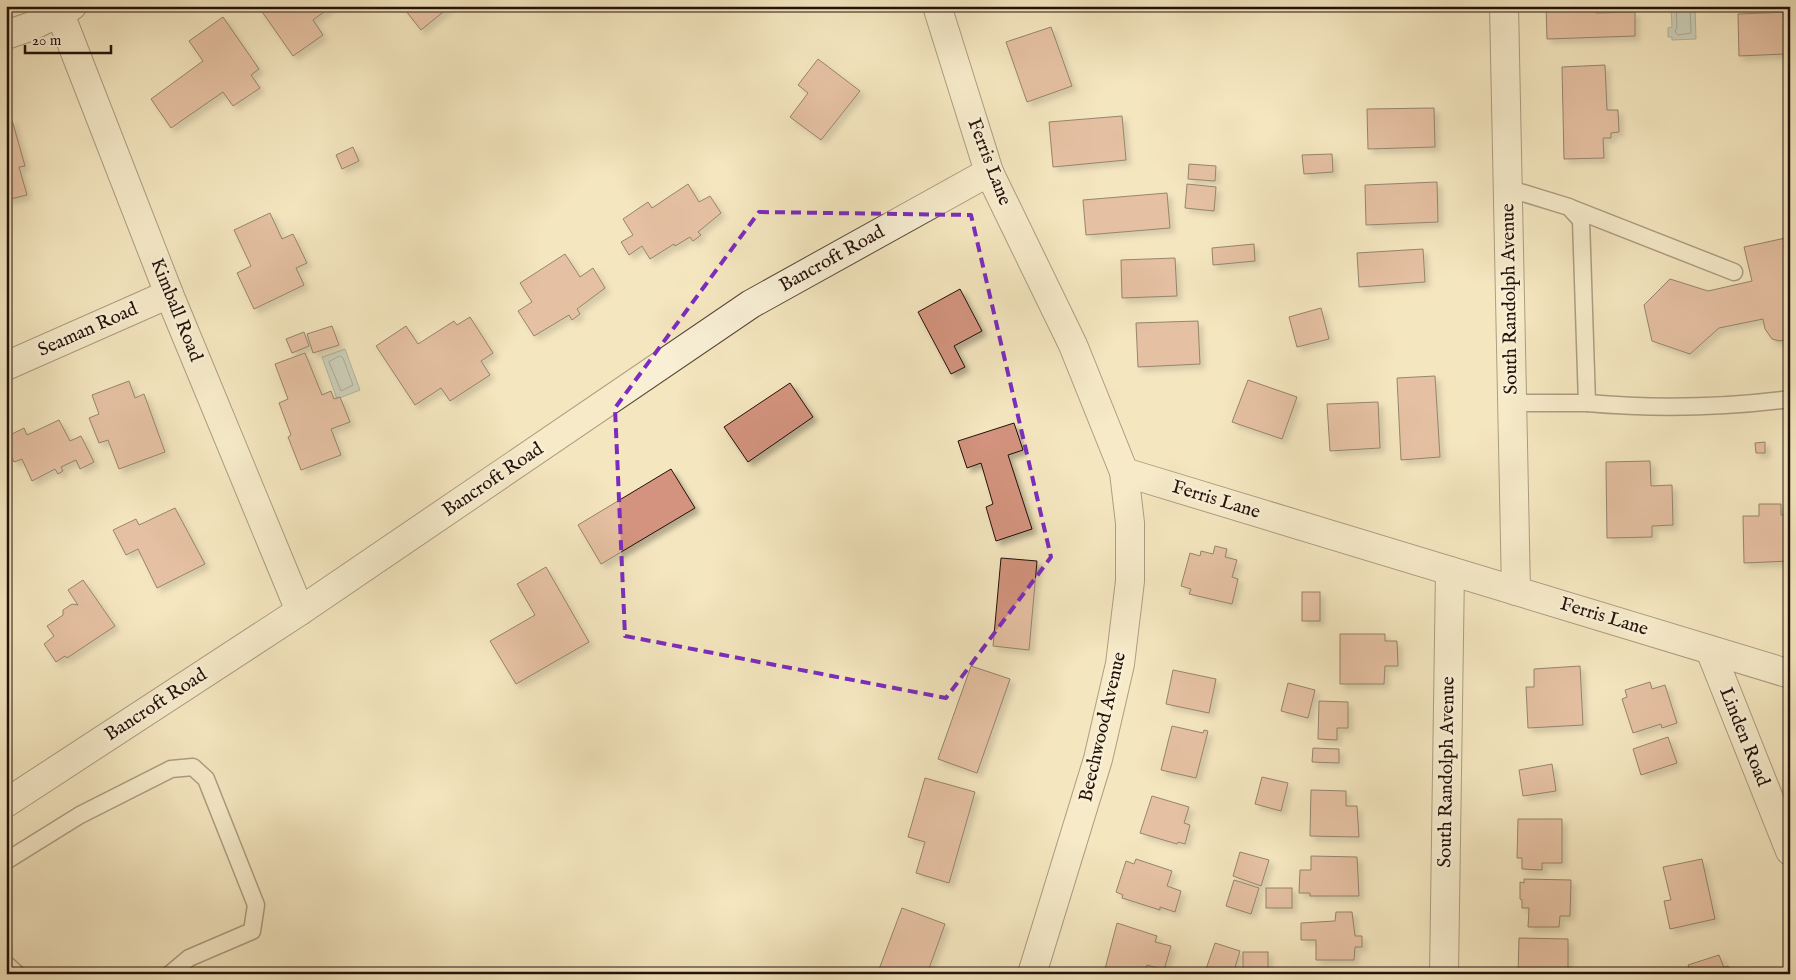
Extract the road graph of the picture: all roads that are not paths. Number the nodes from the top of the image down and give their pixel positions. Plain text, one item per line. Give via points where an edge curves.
1 (937, 6) edge
2 (1504, 6) edge
3 (63, 9) edge
4 (6, 35) edge
5 (988, 172) junction
6 (1507, 188) junction
7 (1569, 207) junction
8 (1734, 272) dead end
9 (169, 294) junction
10 (6, 366) edge
11 (1790, 399) edge
12 (1512, 403) junction
13 (1587, 403) junction
14 (1124, 472) junction
15 (1450, 571) junction
16 (1516, 591) junction
17 (300, 611) junction
18 (1710, 650) junction
19 (1790, 674) edge
20 (6, 803) edge
21 (1790, 852) edge
22 (6, 861) edge
23 (6, 964) edge
24 (17, 974) edge
25 (170, 974) edge
26 (1032, 974) edge
27 (1444, 974) edge

1 - 5 street, Ferris Lane
2 - 6 street, South Randolph Avenue
3 - 4 street
3 - 9 street, Kimball Road
5 - 14 street, Ferris Lane via 1073,345
5 - 17 street, Bancroft Road via 751,304
6 - 7 lane
6 - 12 street, South Randolph Avenue
7 - 8 lane
7 - 13 lane via 1581,220
9 - 10 street, Seaman Road
9 - 17 street, Kimball Road
11 - 13 lane via 1743,405 1646,408
12 - 13 lane
12 - 16 street, South Randolph Avenue
14 - 15 street, Ferris Lane
14 - 26 street, Beechwood Avenue via 1130,523 1130,581 1120,664 1087,796
15 - 16 street, Ferris Lane
15 - 27 street, South Randolph Avenue
16 - 18 street, Ferris Lane
17 - 20 street, Bancroft Road
18 - 19 street, Ferris Lane
18 - 21 street, Linden Road
22 - 25 lane via 80,815 163,773 193,767 206,779 256,905 252,931 189,958
23 - 24 lane

